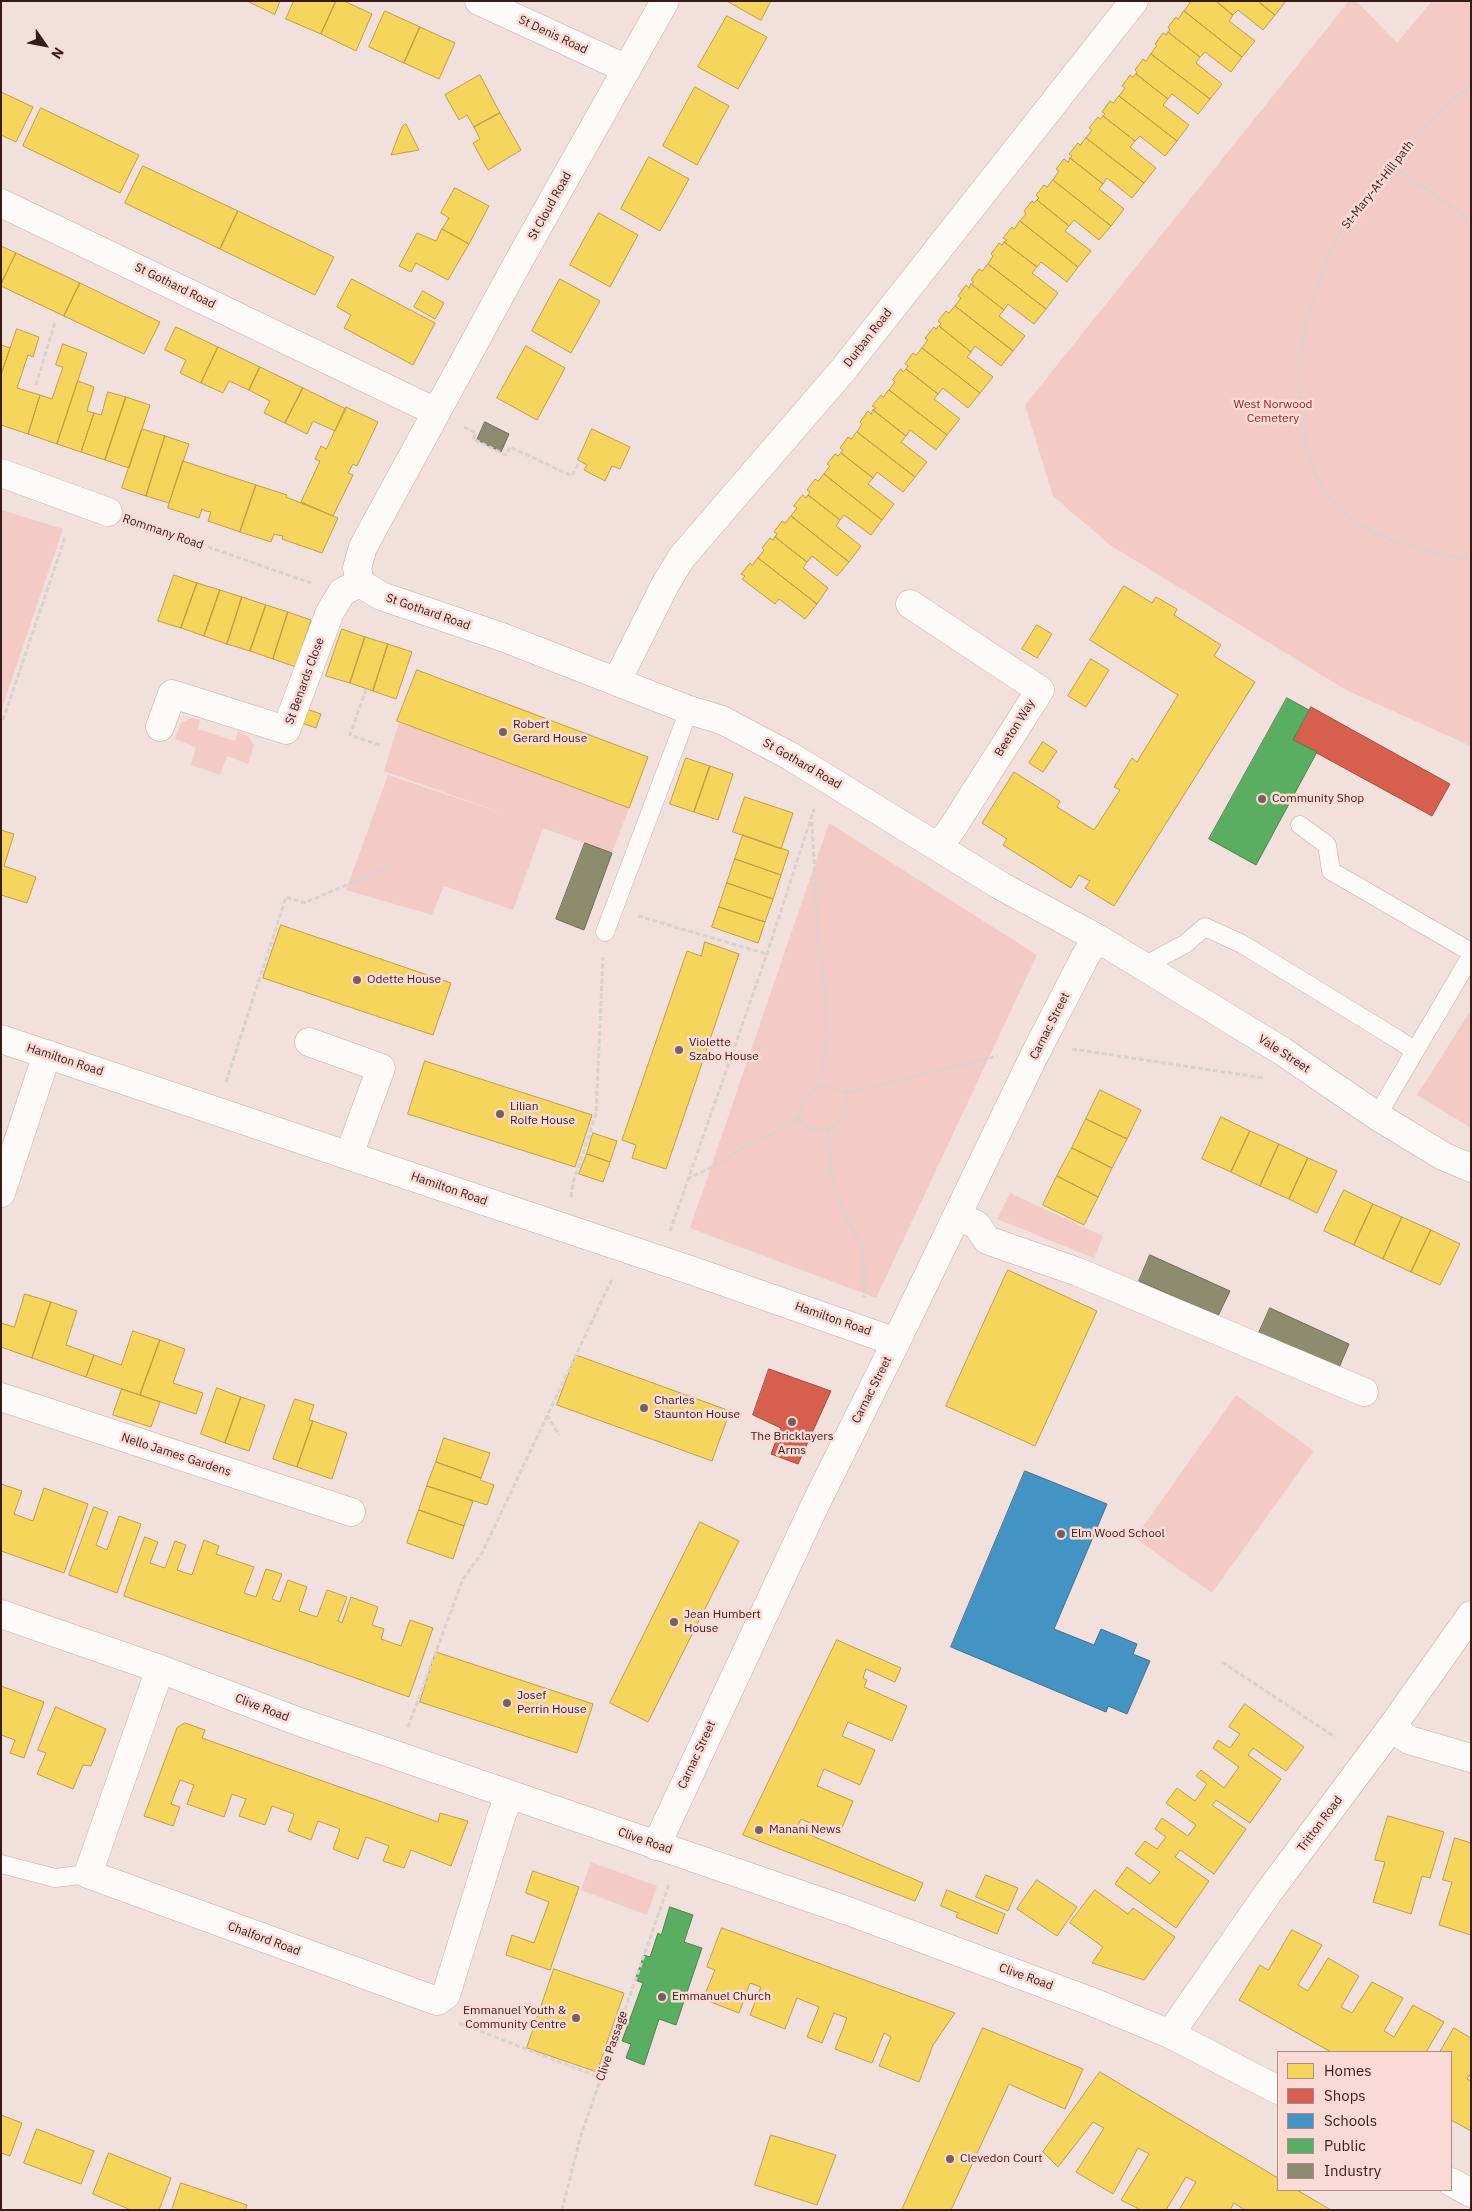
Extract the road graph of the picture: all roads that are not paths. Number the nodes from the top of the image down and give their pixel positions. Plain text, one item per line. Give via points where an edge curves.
1 (479, 1) edge
2 (665, 1) edge
3 (1134, 1) edge
4 (627, 69) junction
5 (1, 203) edge
6 (436, 412) junction
7 (1, 473) edge
8 (108, 512) road end
9 (360, 583) junction
10 (910, 604) dead end
11 (617, 682) junction
12 (689, 710) junction
13 (160, 727) dead end
14 (1300, 825) dead end
15 (938, 847) junction
16 (605, 932) road end
17 (1097, 938) junction
18 (1471, 952) edge
19 (1471, 956) edge
20 (1142, 967) junction
21 (1, 1039) edge
22 (309, 1042) dead end
23 (1415, 1050) junction
24 (47, 1054) junction
25 (1377, 1116) junction
26 (349, 1155) junction
27 (1471, 1168) edge
28 (1, 1193) edge
29 (957, 1216) junction
30 (896, 1342) junction
31 (1364, 1392) dead end
32 (1, 1397) edge
33 (351, 1512) dead end
34 (1, 1614) edge
35 (1471, 1615) edge
36 (160, 1669) junction
37 (1391, 1728) junction
38 (1471, 1758) edge
39 (510, 1795) junction
40 (656, 1846) junction
41 (1, 1864) edge
42 (88, 1874) junction
43 (1170, 2034) junction
44 (1277, 2089) edge
45 (1452, 2183) edge
46 (1471, 2193) edge

1 - 4 street, St Denis Road
2 - 4 street, St Cloud Road
3 - 11 street, Durban Road via 843,370 682,557 662,589
4 - 6 street, St Cloud Road
5 - 6 street, St Gothard Road
6 - 9 street via 363,548 356,568
7 - 8 street, Rommany Road
9 - 11 street, St Gothard Road via 381,596 502,637
9 - 13 street, St Benards Close via 342,592 330,612 286,730 172,694
10 - 15 street, Beeton Way via 1040,690
11 - 12 street, St Gothard Road
12 - 15 street, St Gothard Road via 722,720 790,756
12 - 16 lane
14 - 18 lane via 1327,845 1331,871
15 - 17 street, St Gothard Road
17 - 20 street, Vale Street
17 - 29 street, Carnac Street via 1039,1047
19 - 23 lane
20 - 23 lane via 1185,944 1205,927 1242,944
20 - 25 street, Vale Street via 1282,1051
21 - 24 street, Hamilton Road
22 - 26 street via 381,1068
23 - 25 lane
24 - 26 street, Hamilton Road
24 - 28 street
25 - 27 street, Vale Street via 1443,1156
26 - 30 street, Hamilton Road
29 - 30 street, Carnac Street
29 - 31 street via 977,1225 986,1240 1078,1272
30 - 40 street, Carnac Street via 815,1504
32 - 33 street, Nello James Gardens
34 - 36 street, Clive Road
35 - 37 street, Tritton Road
36 - 39 street, Clive Road via 297,1721
36 - 42 street
37 - 38 street via 1409,1740
37 - 43 street, Tritton Road via 1268,1893
39 - 40 street, Clive Road
39 - 42 street, Chalford Road via 446,1995 437,2001
40 - 43 street, Clive Road via 848,1911
41 - 42 lane via 55,1878
43 - 44 street, Clive Road
45 - 46 street

